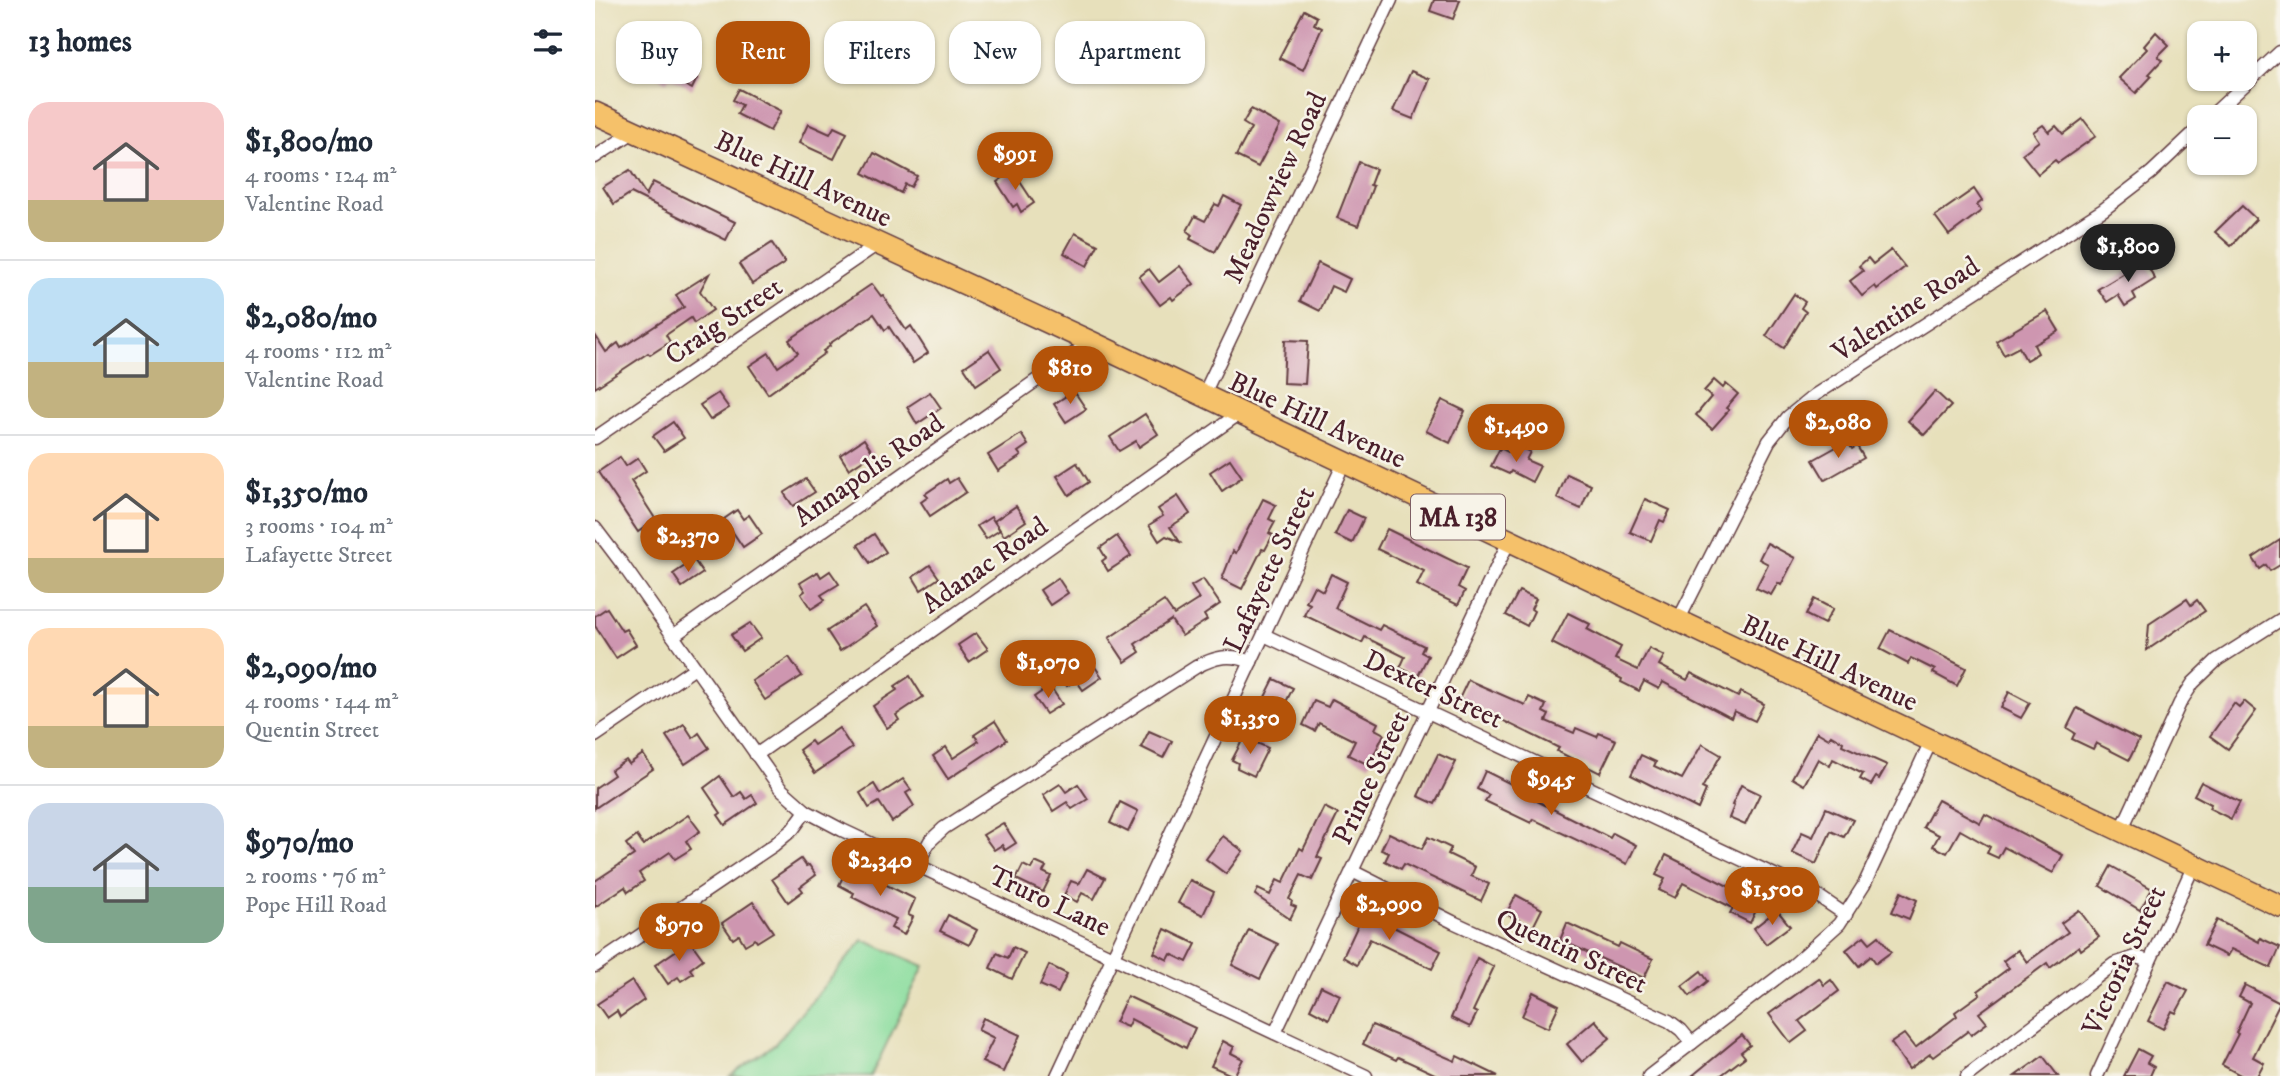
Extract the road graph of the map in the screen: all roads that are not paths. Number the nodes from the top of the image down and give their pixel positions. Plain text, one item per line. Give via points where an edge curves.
1 (1391, 0) edge
2 (2280, 52) edge
3 (2223, 105) edge
4 (595, 113) edge
5 (635, 131) junction
6 (2187, 139) edge
7 (595, 157) edge
8 (879, 243) junction
9 (1091, 342) junction
10 (1203, 396) junction
11 (1240, 414) junction
12 (595, 438) edge
13 (1344, 463) junction
14 (595, 528) edge
15 (1509, 541) junction
16 (2280, 620) edge
17 (1678, 621) junction
18 (1264, 635) junction
19 (673, 636) junction
20 (1251, 662) junction
21 (695, 668) junction
22 (1428, 712) junction
23 (595, 736) edge
24 (1931, 741) junction
25 (756, 755) junction
26 (806, 811) junction
27 (2121, 831) junction
28 (917, 864) junction
29 (2194, 864) junction
30 (1352, 872) junction
31 (2280, 906) edge
32 (1846, 915) junction
33 (1113, 957) junction
34 (2149, 961) junction
35 (595, 966) edge
36 (1275, 1033) junction
37 (1692, 1043) junction
38 (1057, 1076) edge
39 (1366, 1076) edge
40 (1649, 1076) edge
41 (1967, 1076) edge
42 (2097, 1076) edge

1 - 10 street, Meadowview Road
2 - 3 street
4 - 5 highway, Blue Hill Avenue / MA 138
5 - 7 street
5 - 8 highway, Blue Hill Avenue / MA 138
6 - 17 street, Valentine Road via 2103,210 1815,395 1788,417 1761,454
8 - 9 highway, Blue Hill Avenue / MA 138
8 - 12 street, Craig Street
9 - 10 highway, Blue Hill Avenue / MA 138
9 - 19 street, Annapolis Road
10 - 11 highway, Blue Hill Avenue / MA 138
11 - 13 highway, Blue Hill Avenue / MA 138
11 - 25 street, Adanac Road
13 - 15 highway, Blue Hill Avenue / MA 138
13 - 18 street, Lafayette Street
14 - 19 street, Truro Lane
15 - 17 highway, Blue Hill Avenue / MA 138
15 - 22 street, Prince Street
16 - 27 street via 2217,660 2193,683
17 - 24 highway, Blue Hill Avenue / MA 138
18 - 20 street, Lafayette Street
18 - 22 street, Dexter Street
19 - 21 street, Truro Lane
20 - 28 street via 1223,656 1196,667 944,828
20 - 33 street, Lafayette Street
21 - 23 street
21 - 25 street, Truro Lane
22 - 30 street, Prince Street
22 - 32 street, Dexter Street via 1815,894
24 - 27 highway, Blue Hill Avenue / MA 138
24 - 32 street
25 - 26 street, Truro Lane via 787,797
26 - 28 street, Truro Lane
26 - 35 street via 774,845
27 - 29 highway, Blue Hill Avenue / MA 138
28 - 33 street, Truro Lane
29 - 31 highway, Blue Hill Avenue / MA 138
29 - 34 street, Victoria Street
30 - 36 street, Prince Street
30 - 37 street, Quentin Street via 1669,1021
32 - 37 street via 1791,967
33 - 36 street, Truro Lane
33 - 38 street, Lafayette Street
34 - 41 street via 2136,957 2114,964
34 - 42 street, Victoria Street
36 - 39 street, Truro Lane
37 - 40 street

